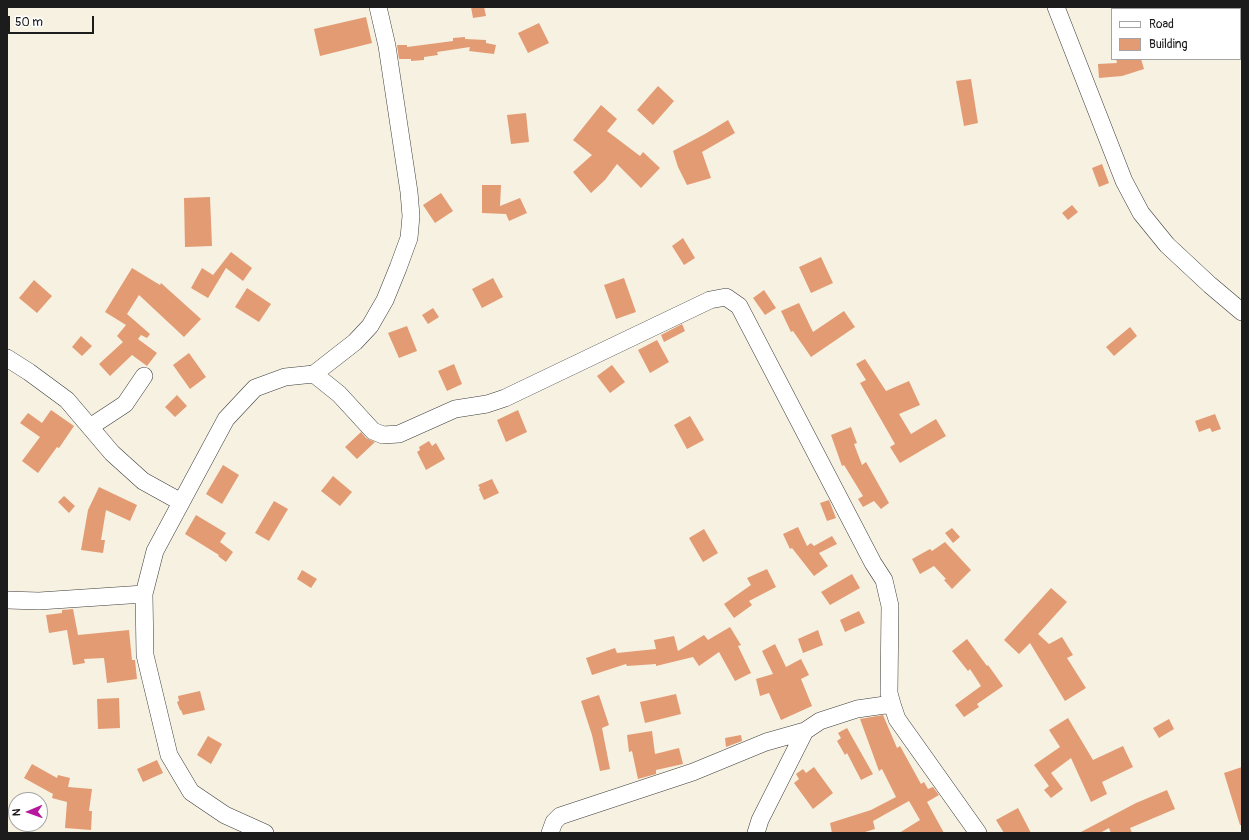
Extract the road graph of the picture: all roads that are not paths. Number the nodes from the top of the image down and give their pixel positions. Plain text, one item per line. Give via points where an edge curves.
1 (378, 7) edge
2 (1056, 7) edge
3 (1242, 312) edge
4 (7, 358) edge
5 (314, 374) junction
6 (144, 376) dead end
7 (90, 428) junction
8 (181, 502) junction
9 (144, 594) junction
10 (7, 600) edge
11 (892, 704) junction
12 (805, 731) junction
13 (265, 833) edge
14 (550, 833) edge
15 (756, 833) edge
16 (978, 833) edge

1 - 5 street via 387,46 409,192 409,238 385,300 370,326 355,342
2 - 3 street via 1124,181 1141,213 1167,245
4 - 7 street via 67,400
5 - 8 street via 285,377 255,388 226,418
5 - 11 street via 339,394 373,431 384,435 399,434 455,409 505,398 710,300 726,297 738,306 884,580 890,606 889,693
6 - 7 street via 125,404
7 - 8 street via 112,453 143,481
8 - 9 street via 155,551
9 - 10 street via 39,601
9 - 13 street via 145,655 169,755 191,792 225,815
11 - 12 street via 857,709 820,721
11 - 16 street via 897,719
12 - 14 street via 766,742 693,772 560,816 554,822
12 - 15 street via 760,820

